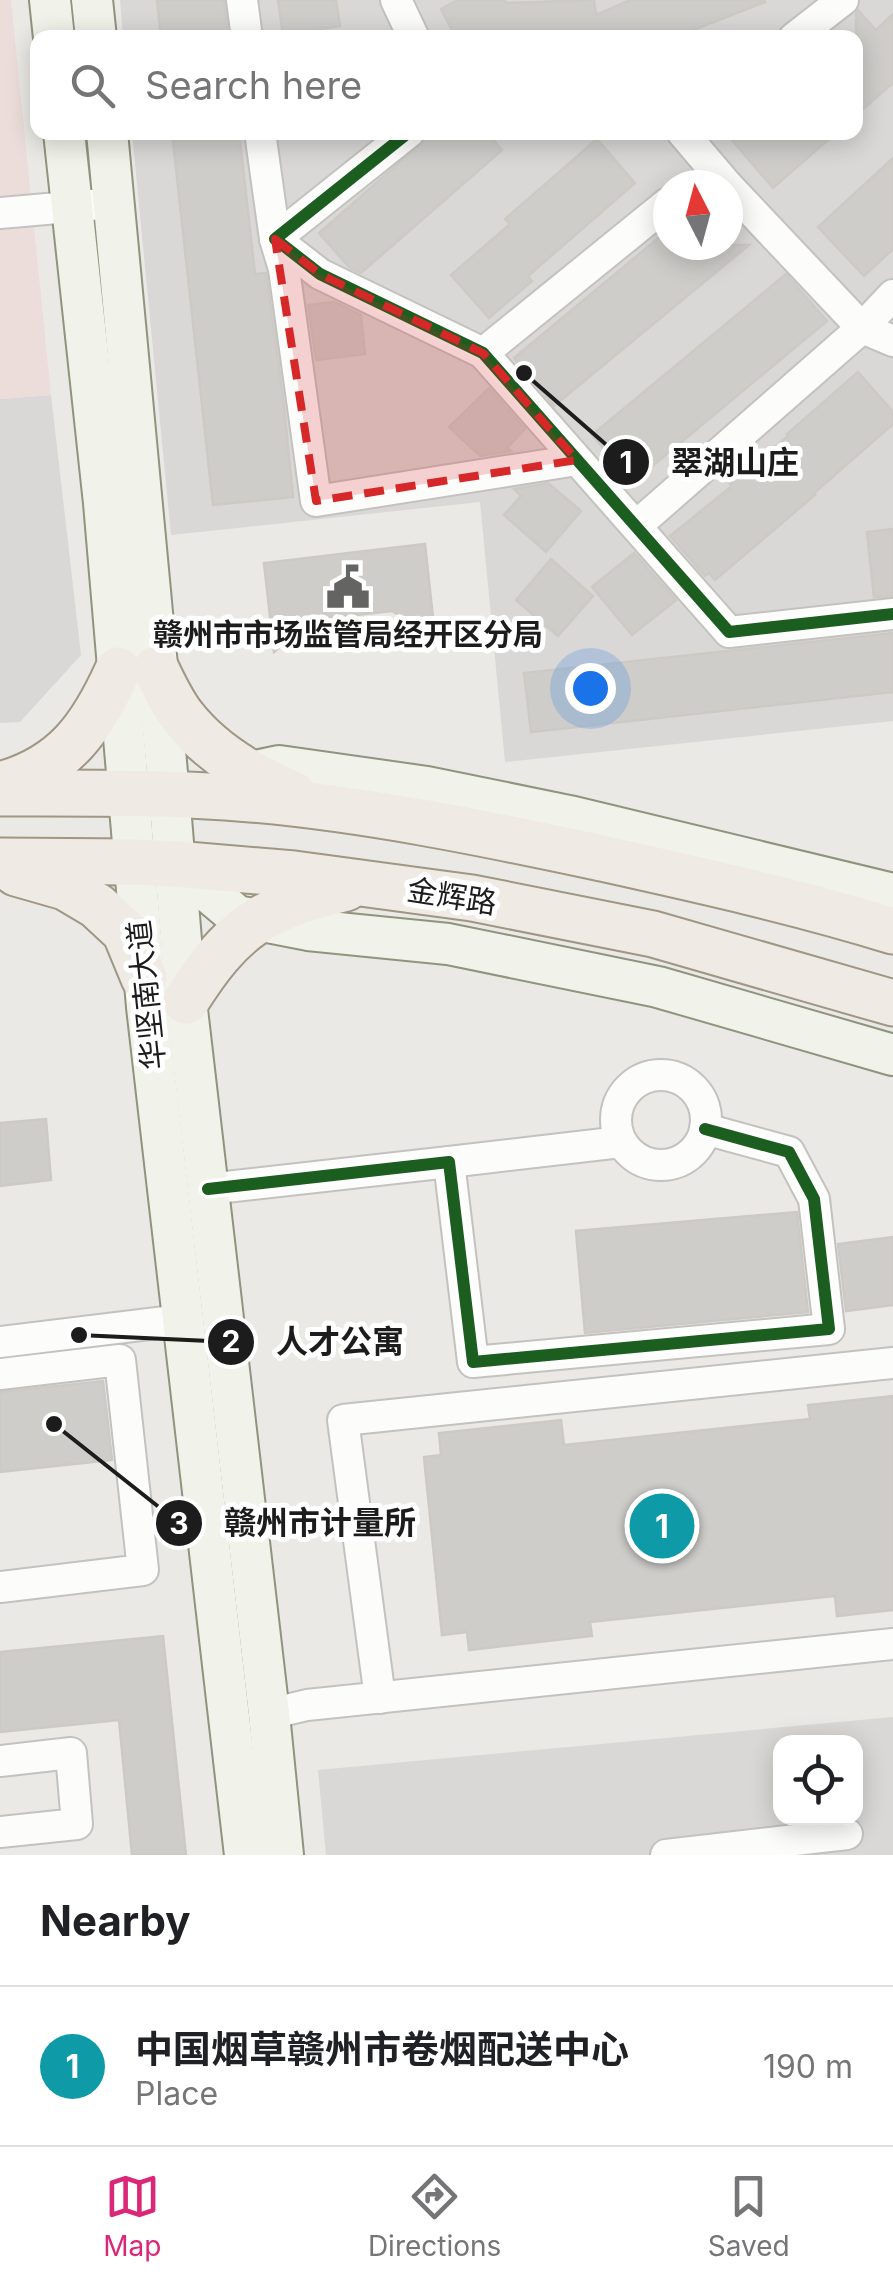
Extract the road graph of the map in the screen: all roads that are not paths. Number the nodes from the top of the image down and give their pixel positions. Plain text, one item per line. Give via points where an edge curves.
1 (50, 0) edge
2 (92, 0) edge
3 (242, 0) edge
4 (396, 0) edge
5 (843, 0) edge
6 (53, 30) edge
7 (95, 30) edge
8 (246, 30) edge
9 (410, 30) edge
10 (804, 30) edge
11 (65, 140) edge
12 (107, 140) edge
13 (261, 140) edge
14 (399, 140) edge
15 (687, 140) edge
16 (707, 170) edge
17 (114, 203) junction
18 (72, 207) junction
19 (743, 210) edge
20 (0, 213) edge
21 (653, 215) edge
22 (275, 239) junction
23 (893, 295) edge
24 (862, 328) junction
25 (893, 341) edge
26 (482, 353) junction
27 (577, 460) junction
28 (636, 526) junction
29 (893, 614) edge
30 (137, 669) junction
31 (246, 772) junction
32 (0, 785) edge
33 (0, 792) edge
34 (148, 793) junction
35 (337, 809) junction
36 (154, 863) junction
37 (0, 865) edge
38 (370, 884) junction
39 (893, 894) edge
40 (257, 920) junction
41 (893, 931) edge
42 (144, 978) junction
43 (186, 1000) junction
44 (893, 1003) edge
45 (893, 1055) edge
46 (705, 1129) junction
47 (622, 1142) junction
48 (449, 1162) junction
49 (208, 1189) junction
50 (182, 1320) junction
51 (0, 1342) edge
52 (893, 1362) edge
53 (0, 1374) edge
54 (0, 1587) edge
55 (893, 1644) edge
56 (380, 1698) junction
57 (269, 1714) junction
58 (0, 1761) edge
59 (0, 1832) edge
60 (847, 1834) dead end
61 (245, 1855) edge
62 (283, 1855) edge
63 (666, 1855) edge

1 - 6 main road
2 - 7 main road
3 - 8 street
4 - 9 street
5 - 10 street
11 - 18 main road, 华坚南大道
12 - 17 main road, 华坚南大道
13 - 22 street
14 - 22 street
15 - 16 street
17 - 18 street
17 - 30 main road, 华坚南大道
18 - 20 street
18 - 30 main road, 华坚南大道 via 104,503
19 - 24 street
21 - 26 street
22 - 26 street via 320,274
22 - 27 street via 316,502
23 - 24 street
24 - 25 street
24 - 28 street
26 - 27 street
27 - 28 street
28 - 29 street via 729,632
30 - 31 main road
30 - 32 main road via 55,761
30 - 34 main road, 华坚南大道
31 - 34 main road
31 - 35 main road
31 - 39 main road via 279,766 427,787
33 - 34 main road
34 - 35 main road
34 - 36 main road, 华坚南大道
35 - 41 main road via 654,870
36 - 37 main road, 金辉路
36 - 38 main road, 金辉路
36 - 40 main road via 237,916
36 - 42 main road, 华坚南大道
36 - 43 main road, 华坚南大道
37 - 42 main road via 65,887 97,906 124,932
38 - 40 main road via 318,895
38 - 44 main road, 金辉路 via 653,934
40 - 43 main road via 227,944
40 - 45 main road via 448,944 658,987
42 - 50 main road, 华坚南大道
43 - 49 main road, 华坚南大道
46 - 47 street via 697,1148 672,1163 643,1162
46 - 47 street via 706,1109 692,1087 655,1074 620,1100 616,1128
46 - 48 street via 789,1152 814,1199 829,1329 473,1362
47 - 48 street
48 - 49 street
49 - 57 main road, 华坚南大道
50 - 51 street
50 - 61 main road, 华坚南大道
52 - 56 street via 343,1420
53 - 54 street via 120,1360 143,1570
55 - 56 street
56 - 57 street
57 - 62 main road, 华坚南大道
58 - 59 street via 70,1753 77,1824
60 - 63 street

